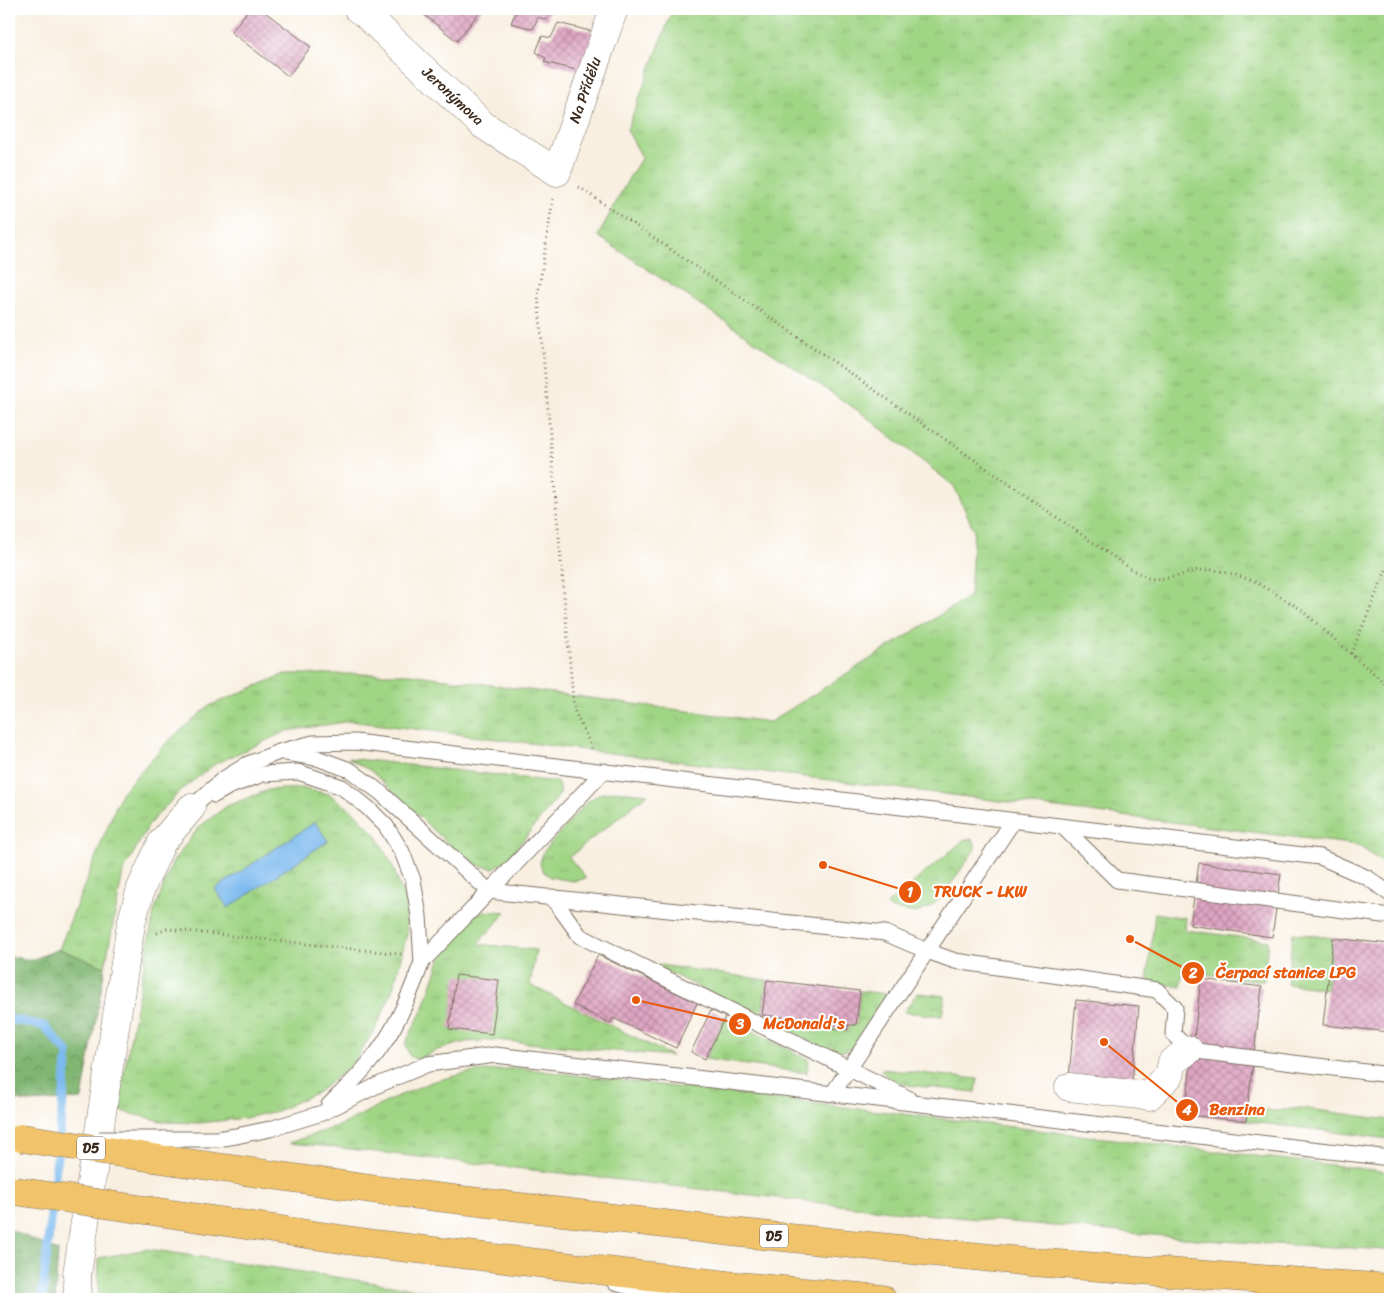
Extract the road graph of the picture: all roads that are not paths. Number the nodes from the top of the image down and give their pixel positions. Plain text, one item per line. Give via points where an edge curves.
1 (614, 9) edge
2 (363, 10) edge
3 (557, 172) joint
4 (279, 752) junction
5 (604, 771) junction
6 (191, 808) junction
7 (1013, 821) junction
8 (1063, 826) junction
9 (489, 892) junction
10 (1390, 894) edge
11 (552, 897) junction
12 (1390, 916) edge
13 (927, 951) junction
14 (422, 962) junction
15 (1188, 1050) junction
16 (850, 1068) junction
17 (1390, 1075) edge
18 (1069, 1087) dead end
19 (833, 1093) junction
20 (918, 1103) junction
21 (322, 1113) junction
22 (15, 1137) edge
23 (161, 1149) junction
24 (1390, 1158) edge
25 (12, 1190) edge
26 (546, 1264) junction
27 (1390, 1288) edge
28 (78, 1299) edge
29 (675, 1299) edge
30 (882, 1299) edge

1 - 3 street, Na Přídělu
2 - 3 street, Jeronýmova via 483,125
4 - 5 lane via 313,743 355,742
4 - 6 lane via 248,764 222,780
4 - 9 lane via 318,758 350,770 381,793
5 - 7 lane
5 - 9 lane
6 - 14 lane via 228,787 263,774 298,772 342,787 386,826 402,852 413,880 420,916
6 - 28 street via 162,842 141,888 132,924 77,1274
7 - 8 lane
7 - 13 lane
8 - 10 lane via 1320,857 1368,878
8 - 12 lane via 1117,880
9 - 11 lane
9 - 14 lane
11 - 13 lane via 885,933
11 - 16 lane via 580,936
13 - 15 lane via 955,961 1157,990 1175,1008 1173,1034
13 - 16 lane
14 - 21 lane via 395,1026 370,1063
15 - 17 lane
15 - 18 street via 1172,1062 1169,1076 1149,1096
16 - 19 lane
16 - 20 lane
19 - 20 lane
19 - 21 lane via 495,1055 428,1064
20 - 24 lane
21 - 23 lane via 270,1129
22 - 23 highway, D5, bridge
23 - 27 highway, D5 via 386,1192 741,1233 1031,1262
25 - 26 highway, bridge via 374,1244
26 - 29 lane
26 - 30 highway

